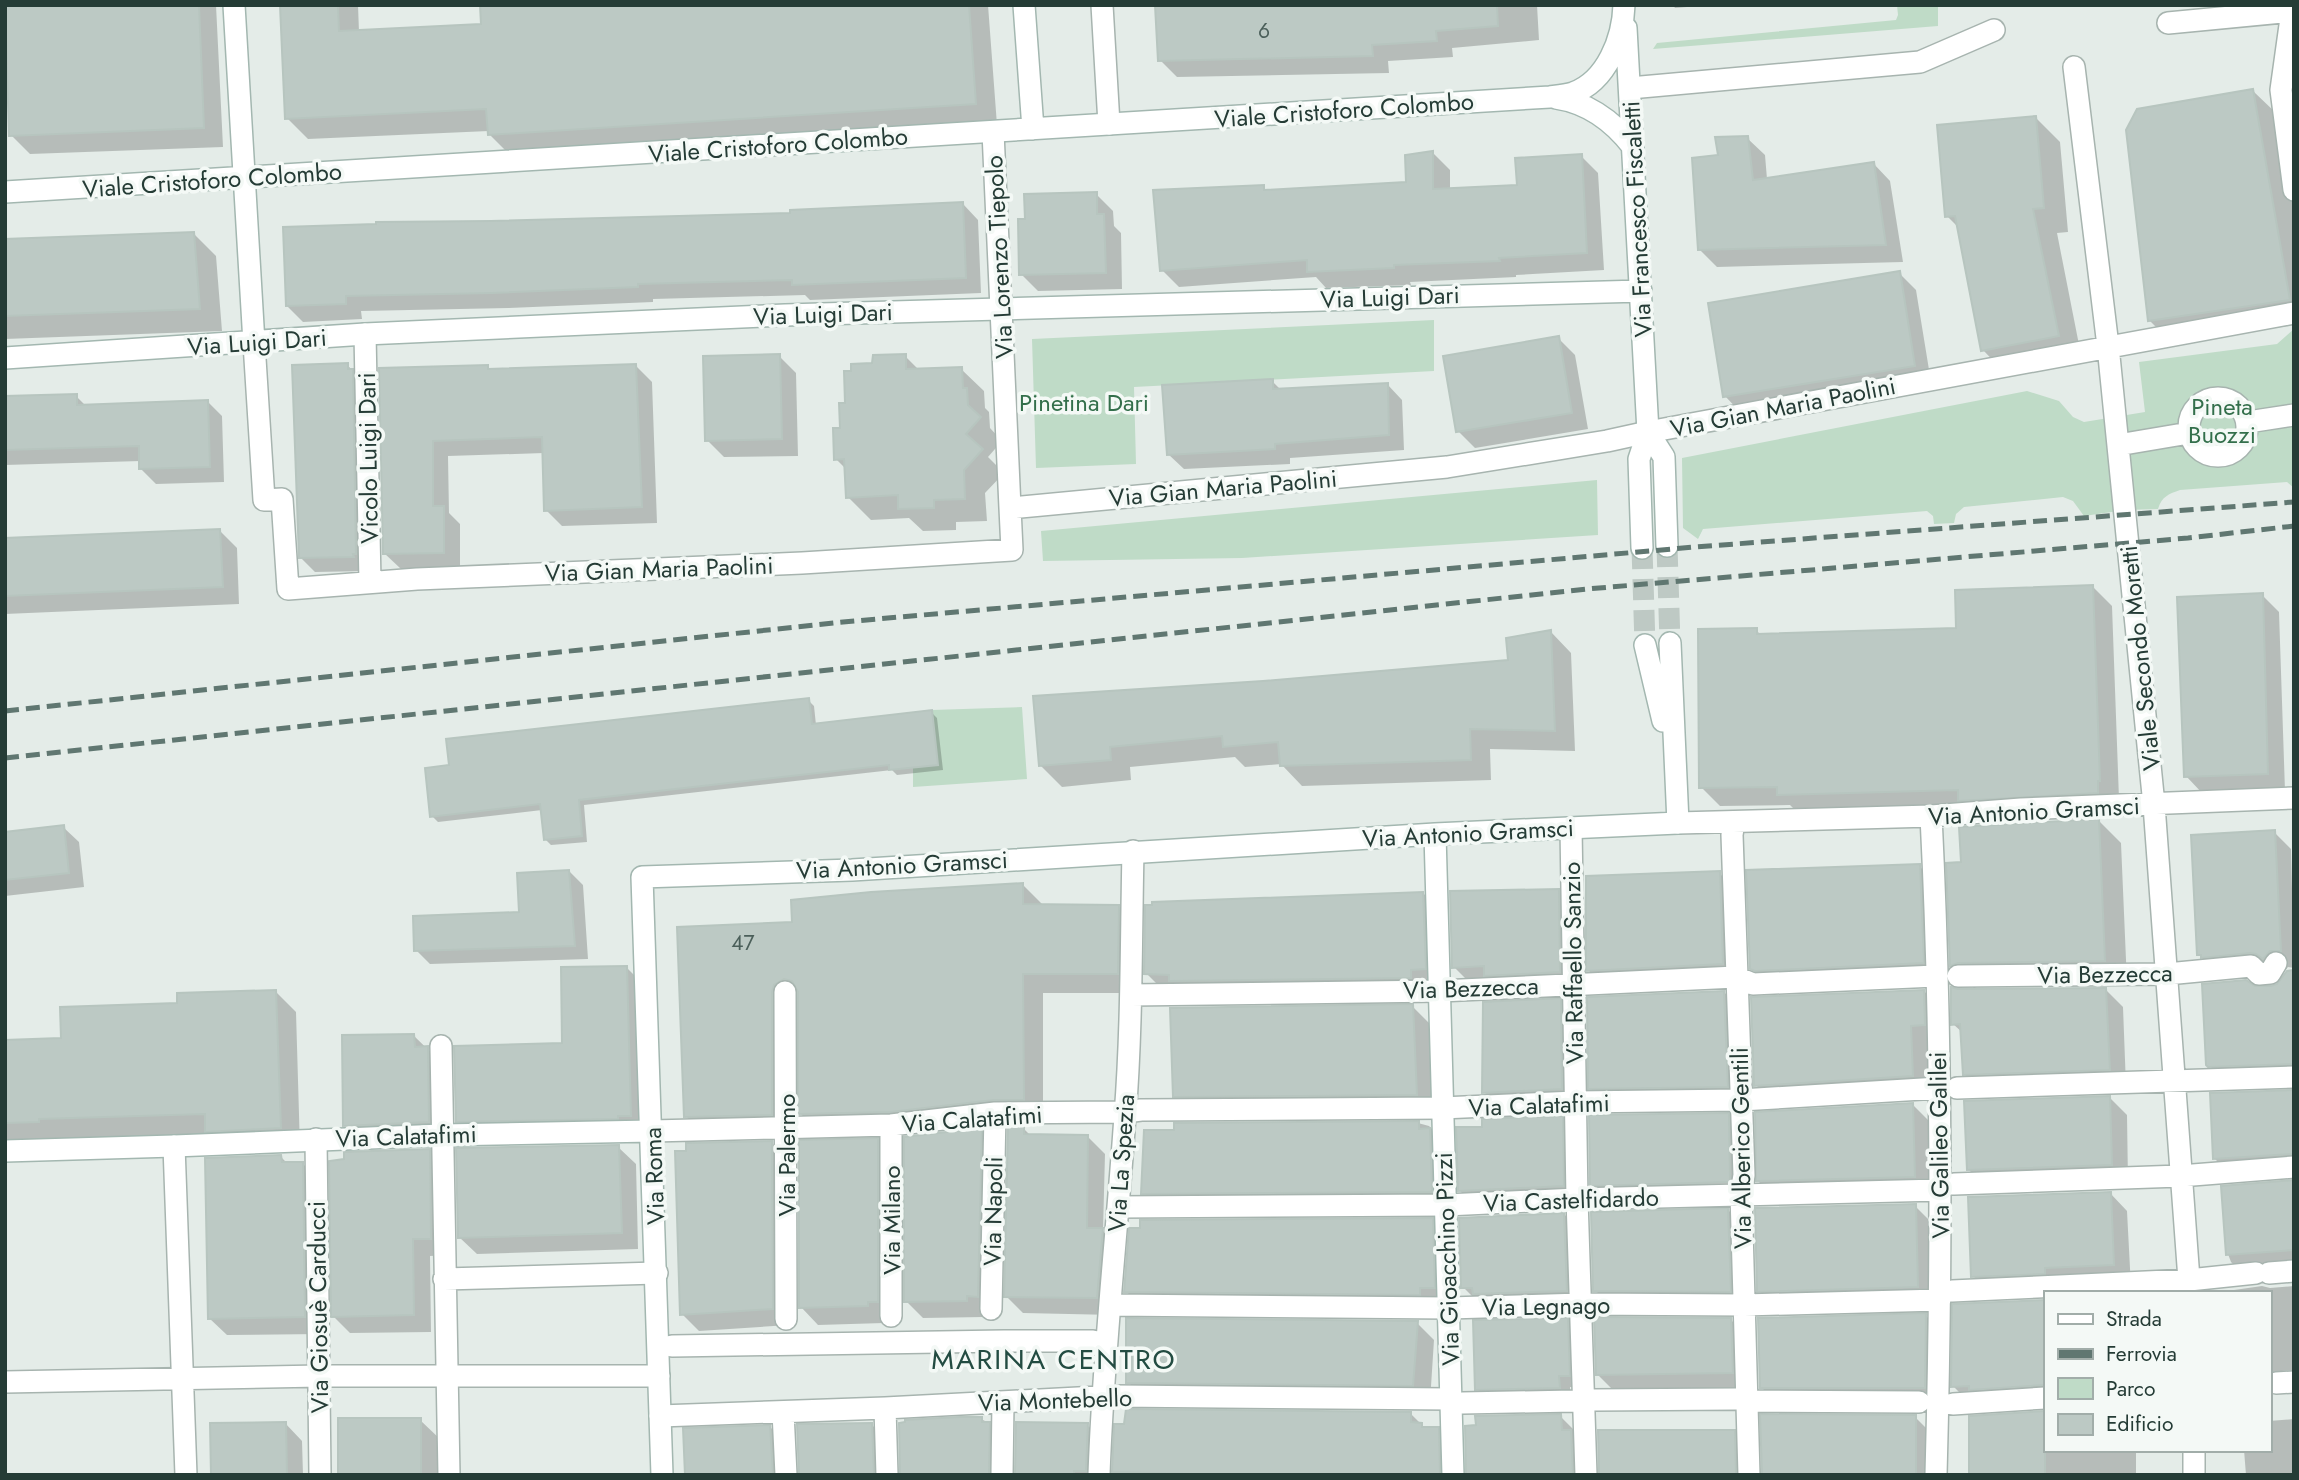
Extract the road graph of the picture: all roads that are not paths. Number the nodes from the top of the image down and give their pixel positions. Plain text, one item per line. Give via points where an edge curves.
1 (234, 5) edge
2 (1024, 5) edge
3 (1102, 5) edge
4 (1624, 5) edge
5 (2293, 11) edge
6 (2168, 23) dead end
7 (1994, 30) dead end
8 (2074, 66) dead end
9 (1630, 88) junction
10 (1550, 97) junction
11 (1110, 124) junction
12 (1033, 129) junction
13 (993, 132) junction
14 (1633, 147) junction
15 (243, 178) junction
16 (2294, 190) edge
17 (5, 192) edge
18 (1641, 291) junction
19 (1001, 307) junction
20 (2294, 313) edge
21 (365, 334) junction
22 (254, 343) junction
23 (2108, 346) junction
24 (5, 358) edge
25 (2294, 415) edge
26 (2248, 422) junction
27 (1648, 432) junction
28 (2189, 433) junction
29 (2118, 445) junction
30 (1010, 508) junction
31 (1667, 546) tunnel mouth
32 (1642, 548) tunnel mouth
33 (370, 582) junction
34 (1670, 643) tunnel mouth
35 (1645, 645) tunnel mouth
36 (1674, 764) junction
37 (2294, 798) edge
38 (2154, 805) junction
39 (1931, 816) junction
40 (1734, 822) junction
41 (1678, 823) junction
42 (1571, 828) junction
43 (1435, 834) junction
44 (1133, 851) junction
45 (642, 877) joint
46 (2285, 963) edge
47 (2167, 974) junction
48 (1936, 976) junction
49 (1958, 976) dead end
50 (1736, 978) junction
51 (1573, 984) junction
52 (1440, 991) junction
53 (785, 992) dead end
54 (1131, 995) junction
55 (441, 1046) dead end
56 (2294, 1077) edge
57 (2174, 1082) junction
58 (1948, 1088) junction
59 (1741, 1100) junction
60 (1575, 1102) junction
61 (1442, 1108) junction
62 (1126, 1112) junction
63 (995, 1113) junction
64 (891, 1125) junction
65 (786, 1127) junction
66 (652, 1130) junction
67 (442, 1135) junction
68 (317, 1139) junction
69 (174, 1146) junction
70 (5, 1151) edge
71 (2294, 1167) edge
72 (2180, 1176) junction
73 (1947, 1187) junction
74 (1741, 1194) junction
75 (1577, 1199) junction
76 (1446, 1205) junction
77 (1118, 1207) junction
78 (2294, 1271) edge
79 (657, 1273) junction
80 (444, 1279) junction
81 (2190, 1286) edge
82 (2068, 1291) edge
83 (2044, 1292) edge
84 (1946, 1296) junction
85 (1582, 1304) junction
86 (1111, 1305) junction
87 (1744, 1305) junction
88 (1449, 1308) junction
89 (991, 1309) dead end
90 (891, 1315) dead end
91 (786, 1319) dead end
92 (1093, 1341) dead end
93 (671, 1346) dead end
94 (320, 1376) junction
95 (659, 1376) junction
96 (447, 1377) junction
97 (183, 1379) junction
98 (5, 1382) edge
99 (1102, 1398) junction
100 (2044, 1398) edge
101 (1457, 1401) junction
102 (1003, 1402) junction
103 (1919, 1402) dead end
104 (1953, 1404) dead end
105 (886, 1408) junction
106 (783, 1412) junction
107 (660, 1416) junction
108 (2194, 1452) edge
109 (786, 1467) edge
110 (186, 1475) edge
111 (320, 1475) edge
112 (449, 1475) edge
113 (662, 1475) edge
114 (887, 1475) edge
115 (1002, 1475) edge
116 (1099, 1475) edge
117 (1453, 1475) edge
118 (1586, 1475) edge
119 (1749, 1475) edge
120 (1936, 1475) edge
121 (2194, 1475) edge

1 - 15 street
2 - 12 street
3 - 11 street
4 - 9 street, Via Francesco Fiscaletti
4 - 10 street, Viale Cristoforo Colombo via 1622,31 1612,56 1595,78 1574,93
5 - 6 street
5 - 16 street via 2281,90
7 - 9 street via 1920,62
8 - 23 street, Viale Secondo Moretti
9 - 14 street, Via Francesco Fiscaletti
10 - 11 street, Viale Cristoforo Colombo
10 - 14 street, Viale Cristoforo Colombo via 1590,109 1618,128
11 - 12 street, Viale Cristoforo Colombo
12 - 13 street, Viale Cristoforo Colombo
13 - 15 street, Viale Cristoforo Colombo
13 - 19 street, Via Lorenzo Tiepolo
14 - 18 street, Via Francesco Fiscaletti
15 - 17 street, Viale Cristoforo Colombo
15 - 22 street
18 - 19 street, Via Luigi Dari
18 - 27 street, Via Francesco Fiscaletti
19 - 21 street, Via Luigi Dari
19 - 30 street, Via Lorenzo Tiepolo
20 - 23 street, Via Gian Maria Paolini
21 - 22 street, Via Luigi Dari
21 - 33 street, Vicolo Luigi Dari
22 - 24 street, Via Luigi Dari
22 - 33 street via 264,500 282,499 288,589
23 - 27 street, Via Gian Maria Paolini
23 - 29 street, Viale Secondo Moretti
25 - 26 street
26 - 28 street via 2245,442 2219,457 2200,450
26 - 28 street via 2231,400 2213,398 2192,415
27 - 30 street, Via Gian Maria Paolini via 1447,467
27 - 31 street, Via Francesco Fiscaletti via 1664,457
27 - 32 street, Via Francesco Fiscaletti via 1639,459
28 - 29 street
29 - 38 street, Viale Secondo Moretti
30 - 33 street, Via Gian Maria Paolini via 1012,550
34 - 36 street
35 - 36 street
36 - 41 street
37 - 38 street, Via Antonio Gramsci
38 - 39 street, Via Antonio Gramsci
38 - 47 street, Viale Secondo Moretti
39 - 40 street, Via Antonio Gramsci
39 - 48 street, Via Galileo Galilei
40 - 41 street, Via Antonio Gramsci
40 - 50 street, Via Alberico Gentili
41 - 42 street, Via Antonio Gramsci
42 - 43 street, Via Antonio Gramsci
42 - 51 street, Via Raffaello Sanzio
43 - 44 street, Via Antonio Gramsci
43 - 52 street, Via Gioacchino Pizzi
44 - 45 street, Via Antonio Gramsci via 852,870
44 - 54 street, Via La Spezia
45 - 66 street, Via Roma
46 - 47 street, Via Bezzecca via 2270,973 2259,974 2251,966
47 - 49 street, Via Bezzecca
47 - 57 street, Viale Secondo Moretti
48 - 50 street, Via Bezzecca via 1753,984
48 - 58 street, Via Galileo Galilei
50 - 51 street, Via Bezzecca
50 - 59 street, Via Alberico Gentili
51 - 52 street, Via Bezzecca
51 - 60 street, Via Raffaello Sanzio
52 - 54 street, Via Bezzecca
52 - 61 street, Via Gioacchino Pizzi
53 - 65 street, Via Palermo
54 - 62 street, Via La Spezia
55 - 67 street
56 - 57 street, Via Calatafimi
57 - 58 street, Via Calatafimi
57 - 72 street, Viale Secondo Moretti
58 - 59 street, Via Calatafimi
58 - 73 street, Via Galileo Galilei
59 - 60 street, Via Calatafimi
59 - 74 street, Via Alberico Gentili
60 - 61 street, Via Calatafimi
60 - 75 street, Via Raffaello Sanzio
61 - 62 street, Via Calatafimi
61 - 76 street, Via Gioacchino Pizzi
62 - 63 street, Via Calatafimi
62 - 77 street, Via La Spezia
63 - 64 street, Via Calatafimi
63 - 89 street, Via Napoli
64 - 65 street, Via Calatafimi
64 - 90 street, Via Milano
65 - 66 street, Via Calatafimi
65 - 91 street, Via Palermo
66 - 67 street, Via Calatafimi
66 - 79 street, Via Roma
67 - 68 street, Via Calatafimi
67 - 80 street
68 - 69 street, Via Calatafimi
68 - 94 street, Via Giosuè Carducci
69 - 70 street, Via Calatafimi
69 - 97 street
71 - 72 street, Via Castelfidardo
72 - 73 street, Via Castelfidardo
72 - 81 street, Viale Secondo Moretti
73 - 74 street, Via Castelfidardo
73 - 84 street, Via Galileo Galilei
74 - 75 street, Via Castelfidardo
74 - 87 street, Via Alberico Gentili
75 - 76 street, Via Castelfidardo
75 - 85 street, Via Raffaello Sanzio
76 - 77 street, Via Castelfidardo
76 - 88 street, Via Gioacchino Pizzi
77 - 86 street, Via La Spezia
78 - 81 street, Via Legnago
79 - 80 street
79 - 95 street, Via Roma
80 - 96 street
81 - 82 street, Via Legnago
83 - 84 street, Via Legnago
84 - 87 street, Via Legnago
84 - 120 street, Via Galileo Galilei
85 - 87 street, Via Legnago
85 - 88 street, Via Legnago
85 - 118 street, Via Raffaello Sanzio
86 - 88 street, Via Legnago
86 - 99 street, Via La Spezia
87 - 119 street, Via Alberico Gentili
88 - 101 street, Via Gioacchino Pizzi
92 - 93 street
94 - 96 street
94 - 97 street
94 - 111 street, Via Giosuè Carducci
95 - 96 street
95 - 107 street, Via Roma
96 - 112 street
97 - 98 street
97 - 110 street
99 - 101 street, Via Montebello
99 - 102 street, Via Montebello
99 - 116 street, Via La Spezia
100 - 104 street
101 - 103 street, Via Montebello
101 - 117 street, Via Gioacchino Pizzi
102 - 105 street, Via Montebello
102 - 115 street
105 - 106 street, Via Montebello
105 - 114 street
106 - 107 street, Via Montebello
106 - 109 street
107 - 113 street, Via Roma
108 - 121 street

